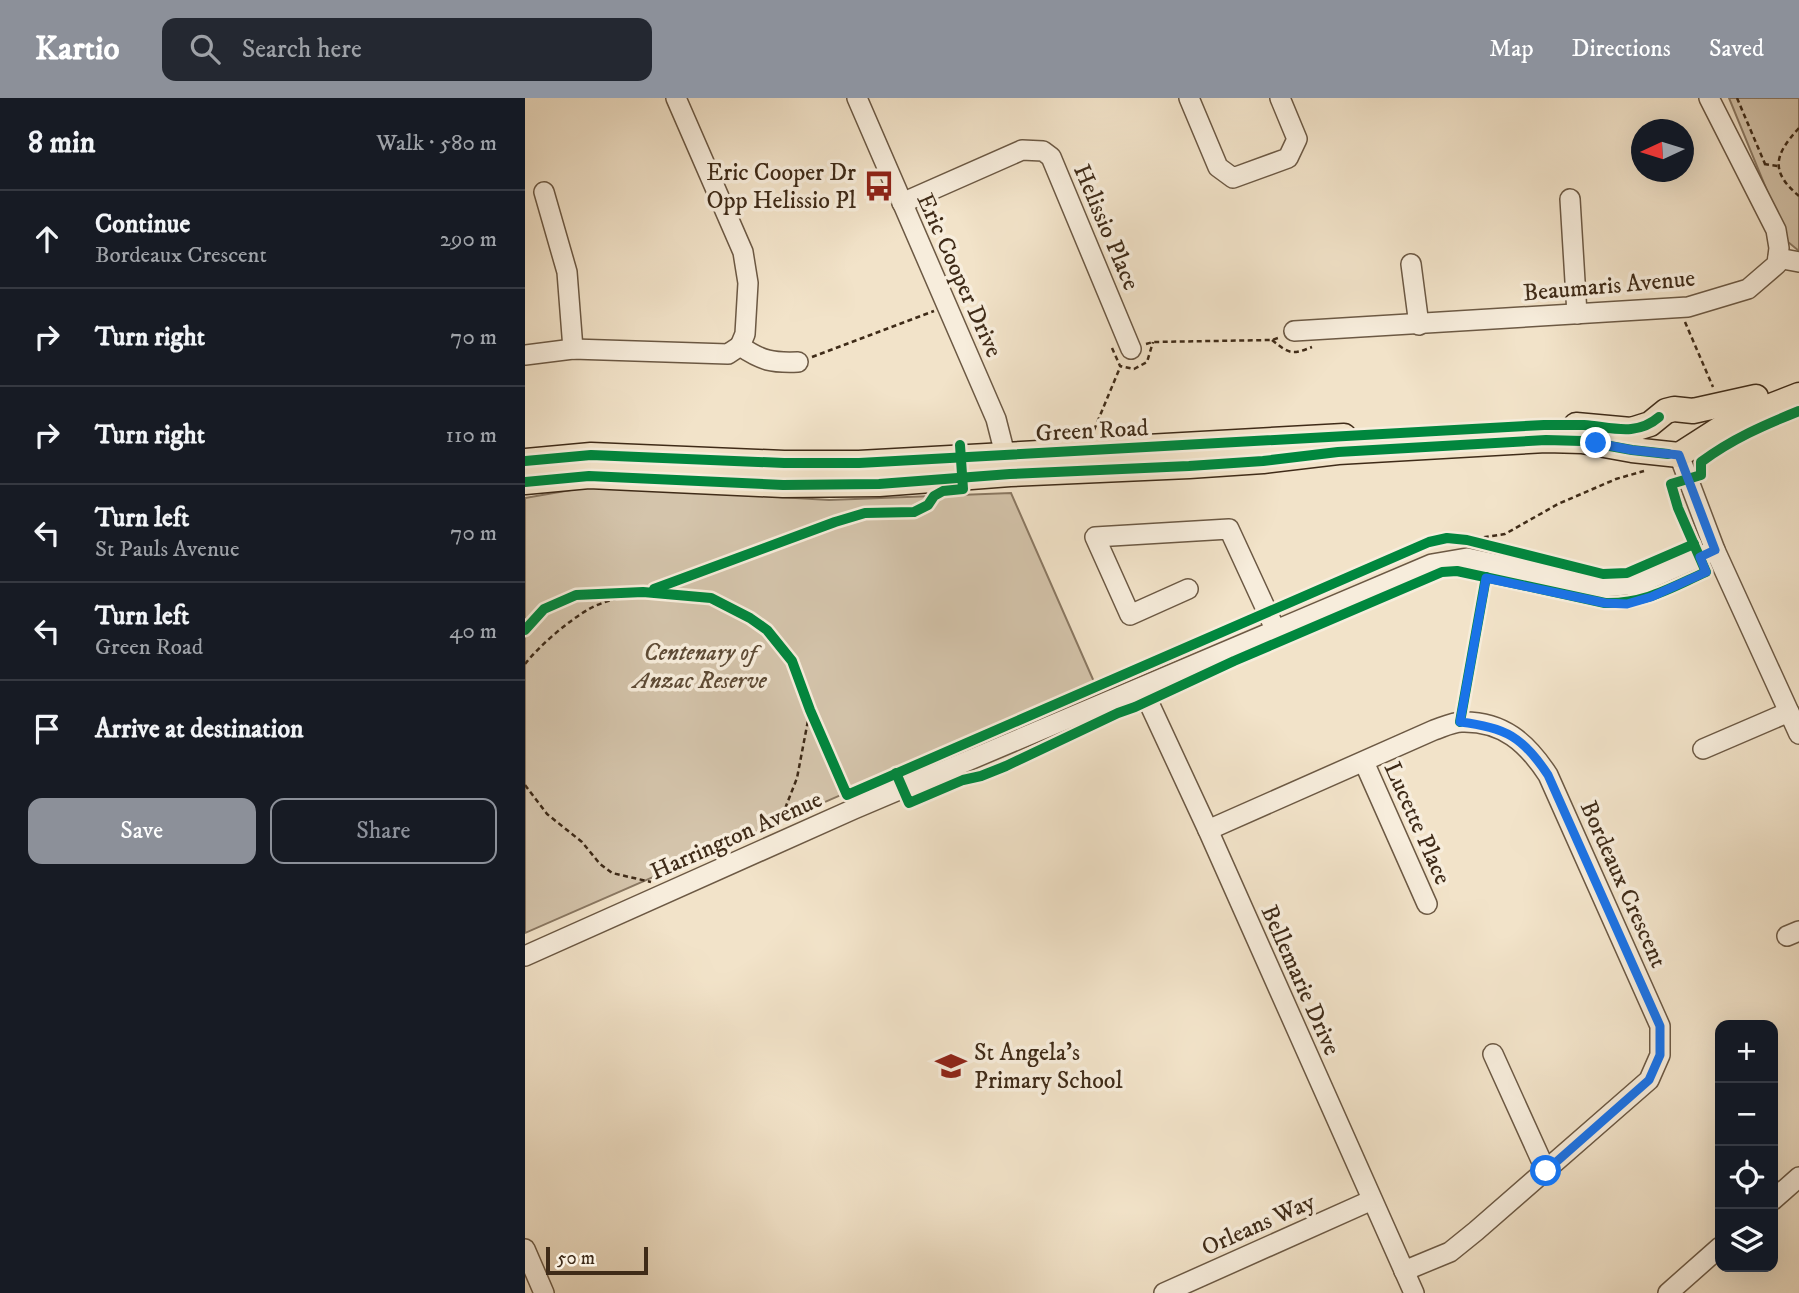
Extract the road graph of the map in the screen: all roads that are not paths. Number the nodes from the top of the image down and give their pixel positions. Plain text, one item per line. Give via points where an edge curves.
1 (676, 98) edge
2 (857, 98) edge
3 (1189, 98) edge
4 (1280, 98) edge
5 (1709, 98) edge
6 (544, 192) dead end
7 (1570, 199) dead end
8 (902, 203) junction
9 (1778, 258) junction
10 (1799, 262) edge
11 (1411, 264) dead end
12 (1577, 314) junction
13 (1419, 325) junction
14 (1294, 331) road end
15 (740, 346) junction
16 (573, 349) junction
17 (525, 355) edge
18 (1126, 357) road end
19 (798, 362) road end
20 (1799, 380) edge
21 (1799, 395) edge
22 (1670, 413) junction
23 (1674, 456) junction
24 (525, 461) edge
25 (1008, 465) junction
26 (525, 482) edge
27 (1715, 550) junction
28 (1188, 589) dead end
29 (1276, 631) junction
30 (1142, 688) junction
31 (1789, 712) junction
32 (1799, 734) edge
33 (1703, 749) dead end
34 (1364, 762) junction
35 (1208, 830) junction
36 (1427, 904) dead end
37 (525, 956) edge
38 (1493, 1054) dead end
39 (1546, 1171) junction
40 (1799, 1177) edge
41 (1778, 1196) edge
42 (1372, 1200) junction
43 (1715, 1251) edge
44 (527, 1258) edge
45 (1404, 1271) junction
46 (544, 1293) edge
47 (1164, 1293) edge
48 (1414, 1293) edge
49 (1668, 1293) edge

1 - 15 street via 743,252 748,283
2 - 8 street, Eric Cooper Drive
3 - 4 street via 1217,167 1233,178 1288,158 1297,139
5 - 9 street via 1776,230
6 - 16 street via 567,272
7 - 12 street
8 - 18 street, Helissio Place via 1022,150 1043,151 1051,157
8 - 25 street, Eric Cooper Drive via 996,419
9 - 10 street
9 - 12 street, Beaumaris Avenue via 1748,289 1688,307
11 - 13 street
12 - 13 street, Beaumaris Avenue
13 - 14 street, Beaumaris Avenue
15 - 16 street via 728,354
15 - 19 street via 772,363
16 - 17 street
20 - 22 main road, Green Road via 1726,405
21 - 23 main road via 1732,421
22 - 23 main road via 1654,425 1653,435 1661,449
22 - 23 main road via 1690,414 1696,421 1697,439
22 - 25 main road, Green Road via 1631,430 1544,425
23 - 25 main road, Green Road via 1546,440 1189,466
23 - 27 street
24 - 25 main road, Green Road via 591,454 784,463
25 - 26 main road, Green Road via 879,484 783,485 589,476
27 - 29 street, Harrington Avenue via 1637,584 1602,587 1467,558 1432,564
27 - 31 street
28 - 29 street via 1130,615 1095,537 1229,529
29 - 30 street, Harrington Avenue
30 - 35 street, Bellemarie Drive
30 - 37 street, Harrington Avenue via 854,809
31 - 32 street
31 - 33 street
34 - 35 street, Bordeaux Crescent
34 - 36 street, Lucette Place
34 - 39 street, Bordeaux Crescent via 1460,722 1496,728 1534,753 1660,1026 1660,1055 1649,1080
35 - 42 street, Bellemarie Drive
38 - 39 street
39 - 45 street, Bordeaux Crescent via 1450,1252
40 - 41 street
42 - 45 street, Bellemarie Drive
42 - 47 street, Orleans Way
43 - 49 street
44 - 46 street
45 - 48 street, Bellemarie Drive

